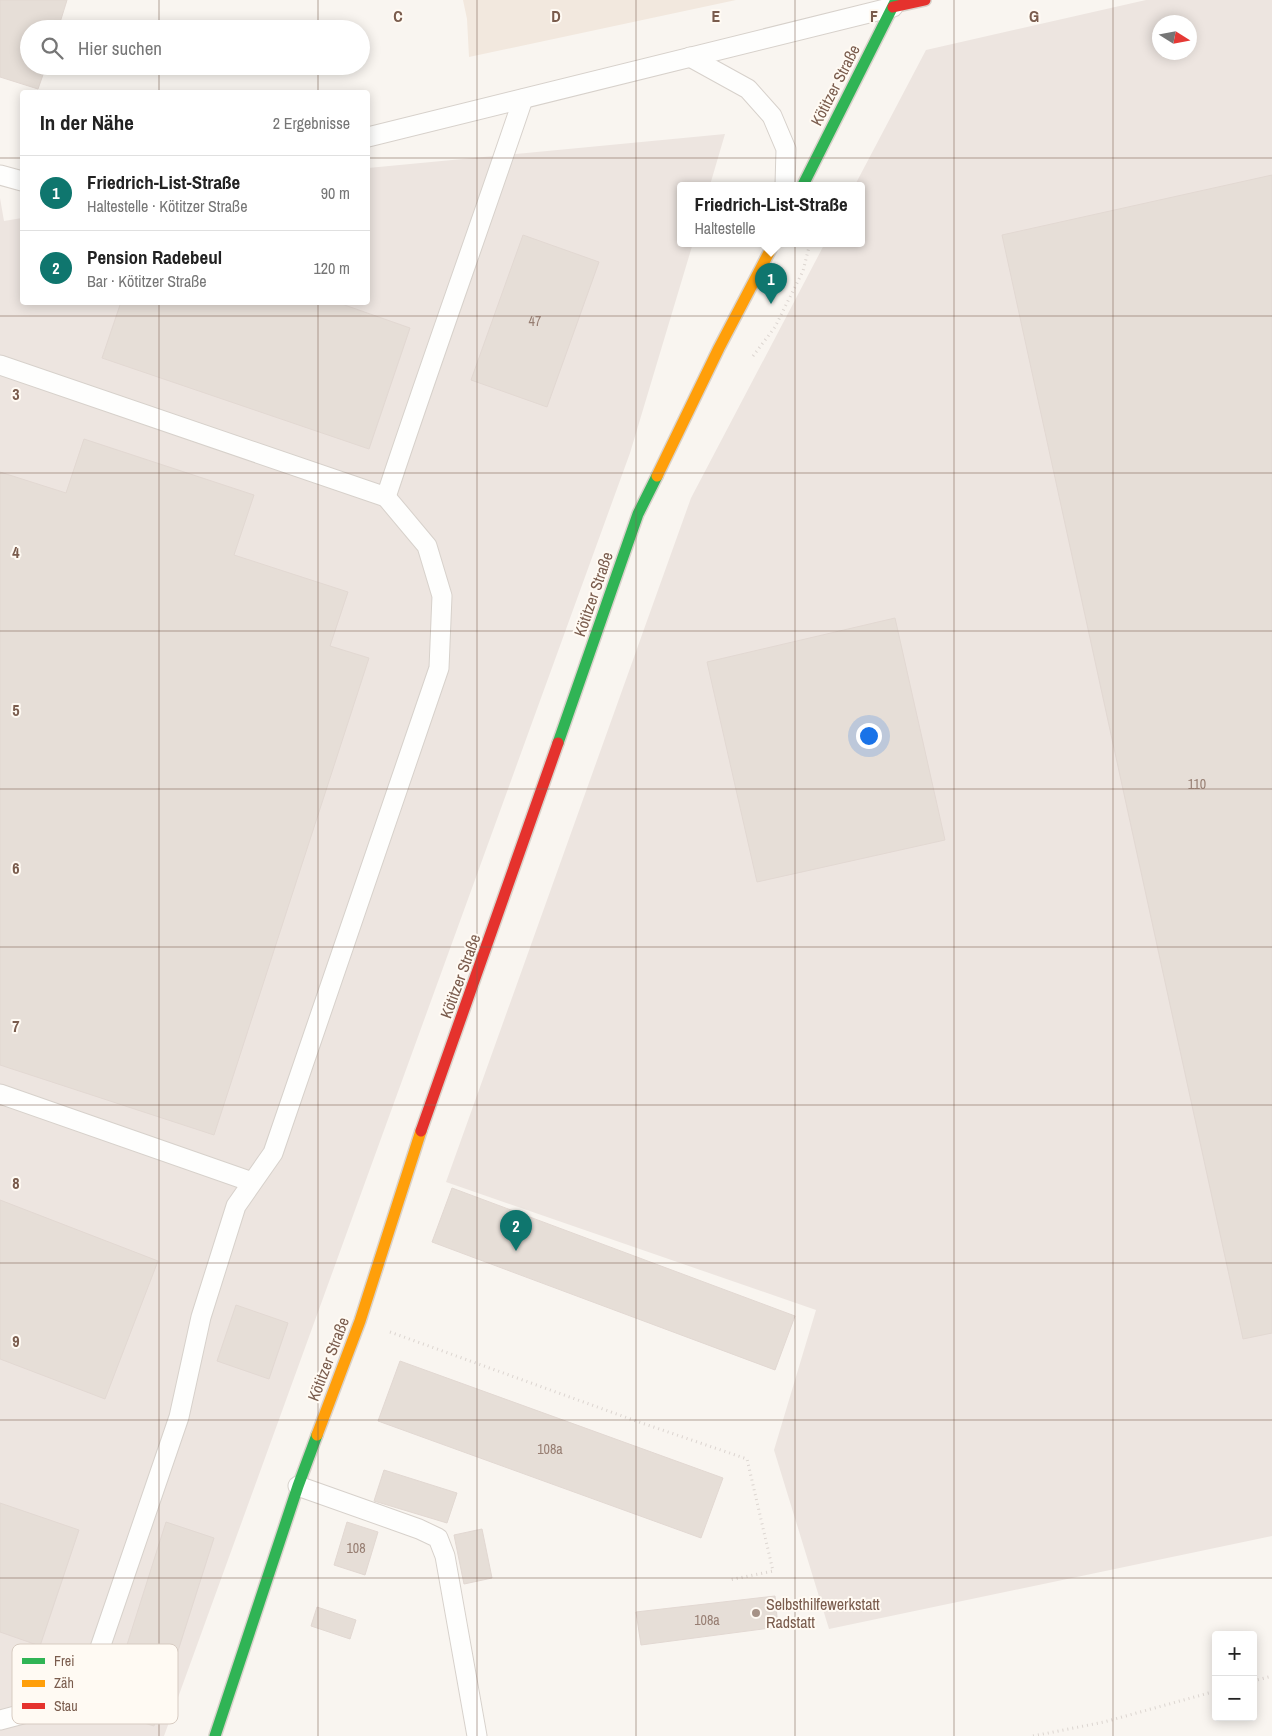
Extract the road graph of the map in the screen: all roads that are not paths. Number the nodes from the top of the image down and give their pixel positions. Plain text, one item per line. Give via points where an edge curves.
1 (926, 0) edge
2 (894, 4) edge
3 (690, 58) junction
4 (522, 99) junction
5 (370, 137) edge
6 (0, 175) edge
7 (20, 180) edge
8 (785, 182) edge
9 (805, 182) edge
10 (772, 247) edge
11 (0, 364) edge
12 (386, 497) junction
13 (0, 1094) edge
14 (252, 1182) junction
15 (298, 1486) junction
16 (101, 1644) edge
17 (215, 1736) edge
18 (476, 1736) edge

1 - 2 street
2 - 3 lane
2 - 9 street, Kötitzer Straße
3 - 4 lane
3 - 8 lane via 748,89 772,116 786,149
4 - 5 lane
4 - 12 lane
6 - 7 lane
10 - 15 street, Kötitzer Straße via 638,514 411,1161 360,1321
11 - 12 lane
12 - 14 lane via 427,546 442,596 439,668 273,1153
13 - 14 lane
14 - 16 lane via 236,1206 201,1317 179,1417
15 - 17 street, Kötitzer Straße
15 - 18 lane via 438,1538

